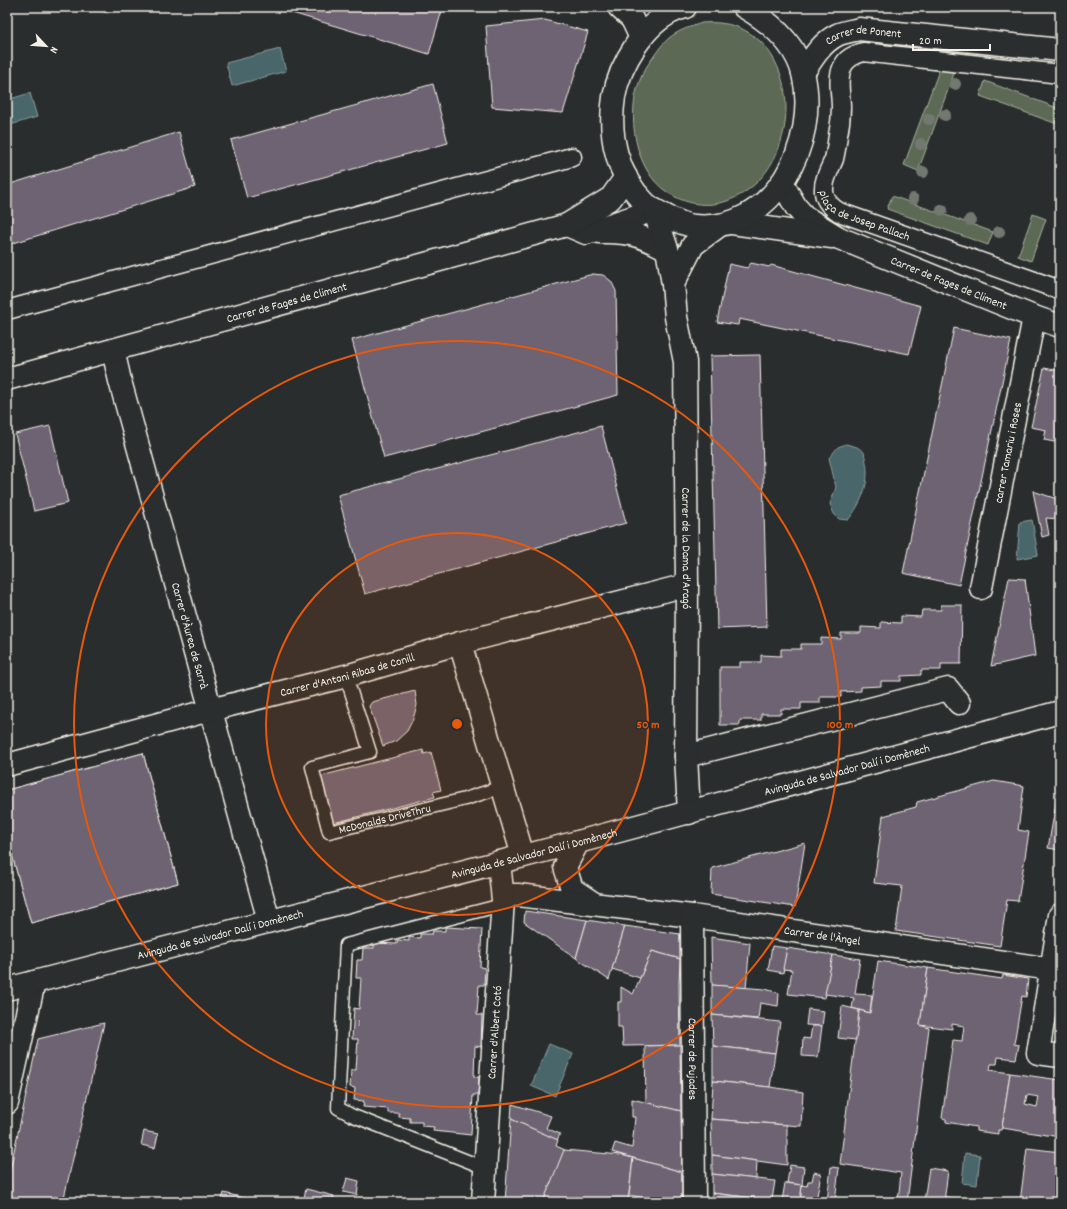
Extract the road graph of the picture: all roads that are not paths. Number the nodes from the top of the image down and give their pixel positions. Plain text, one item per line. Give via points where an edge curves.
1 (619, 7) edge
2 (680, 7) edge
3 (744, 7) edge
4 (641, 38) junction
5 (1060, 50) edge
6 (802, 73) junction
7 (1060, 74) edge
8 (572, 157) dead end
9 (626, 177) junction
10 (782, 183) junction
11 (654, 210) junction
12 (726, 224) junction
13 (577, 229) junction
14 (839, 238) junction
15 (667, 249) junction
16 (673, 284) junction
17 (1060, 290) edge
18 (7, 310) edge
19 (1034, 317) junction
20 (1060, 326) edge
21 (113, 350) junction
22 (7, 379) edge
23 (687, 585) junction
24 (981, 588) dead end
25 (460, 643) junction
26 (346, 676) junction
27 (959, 703) dead end
28 (210, 710) junction
29 (1060, 712) edge
30 (686, 756) junction
31 (7, 765) edge
32 (502, 787) junction
33 (689, 812) junction
34 (578, 842) junction
35 (523, 856) junction
36 (499, 862) junction
37 (503, 900) junction
38 (593, 903) junction
39 (1060, 914) edge
40 (692, 916) junction
41 (269, 921) junction
42 (1051, 969) junction
43 (34, 982) junction
44 (7, 989) edge
45 (15, 1038) edge
46 (1060, 1056) edge
47 (7, 1103) edge
48 (485, 1168) junction
49 (484, 1202) edge
50 (694, 1202) edge

1 - 4 street via 632,19
2 - 4 street via 657,22
3 - 6 street via 761,16 788,42
4 - 9 street via 621,72 614,96 613,134
5 - 6 street, Carrer de Ponent via 859,30 838,34 828,41
6 - 10 street via 806,98 805,124 800,147
7 - 17 street, plaça de Josep Pallach via 863,52 854,54 842,67 840,76 841,109 838,135 824,192 832,208 839,212
8 - 18 street
9 - 11 street via 633,189
9 - 13 street, Carrer de Fages de Climent via 611,198
10 - 12 street via 771,198
10 - 14 street, Carrer de Fages de Climent via 805,216
11 - 12 street, Carrer de Fages de Climent via 692,226
11 - 13 street, Carrer de Fages de Climent
11 - 15 street, Carrer de la Dama d'Aragó
12 - 14 street, Carrer de Fages de Climent
12 - 16 street via 694,245
13 - 15 street, Carrer de Fages de Climent via 642,236
13 - 21 street, Carrer de Fages de Climent
14 - 19 street, Carrer de Fages de Climent
15 - 16 street, Carrer de la Dama d'Aragó
16 - 23 street, Carrer de la Dama d'Aragó via 676,317 685,362
19 - 20 street, Carrer de Fages de Climent
19 - 24 street, carrer Tamariu i Roses
21 - 22 street, Carrer de Fages de Climent
21 - 28 street, Carrer d'Àurea de Sarrà
23 - 25 street, Carrer d'Antoni Ribas de Conill
23 - 30 street, Carrer de la Dama d'Aragó
25 - 26 street, Carrer d'Antoni Ribas de Conill
25 - 32 street
26 - 28 street, Carrer d'Antoni Ribas de Conill
26 - 32 lane, McDonalds DriveThru via 370,752 312,767 329,832 465,799
27 - 30 street via 948,688
28 - 31 street, Carrer d'Antoni Ribas de Conill
28 - 41 street, Carrer d'Àurea de Sarrà
29 - 33 street, Avinguda de Salvador Dalí i Domènech
30 - 33 street, Carrer de la Dama d'Aragó
32 - 35 street
33 - 34 street, Avinguda de Salvador Dalí i Domènech
34 - 35 street, Avinguda de Salvador Dalí i Domènech
34 - 38 street, Carrer de l'Àngel via 565,867 572,889
35 - 36 street, Avinguda de Salvador Dalí i Domènech
36 - 37 street, Carrer d'Albert Cotó
36 - 41 street, Avinguda de Salvador Dalí i Domènech
37 - 38 street, Carrer de l'Àngel via 518,895
37 - 48 street, Carrer d'Albert Cotó
37 - 48 lane via 346,945 338,1108
38 - 40 street, Carrer de l'Àngel
39 - 42 street
40 - 42 street, Carrer de l'Àngel
40 - 50 street, Carrer de Pujades
41 - 43 street, Avinguda de Salvador Dalí i Domènech
42 - 46 street via 1038,1053
43 - 44 street, Avinguda de Salvador Dalí i Domènech
43 - 45 street
45 - 47 street
48 - 49 street, Carrer d'Albert Cotó

